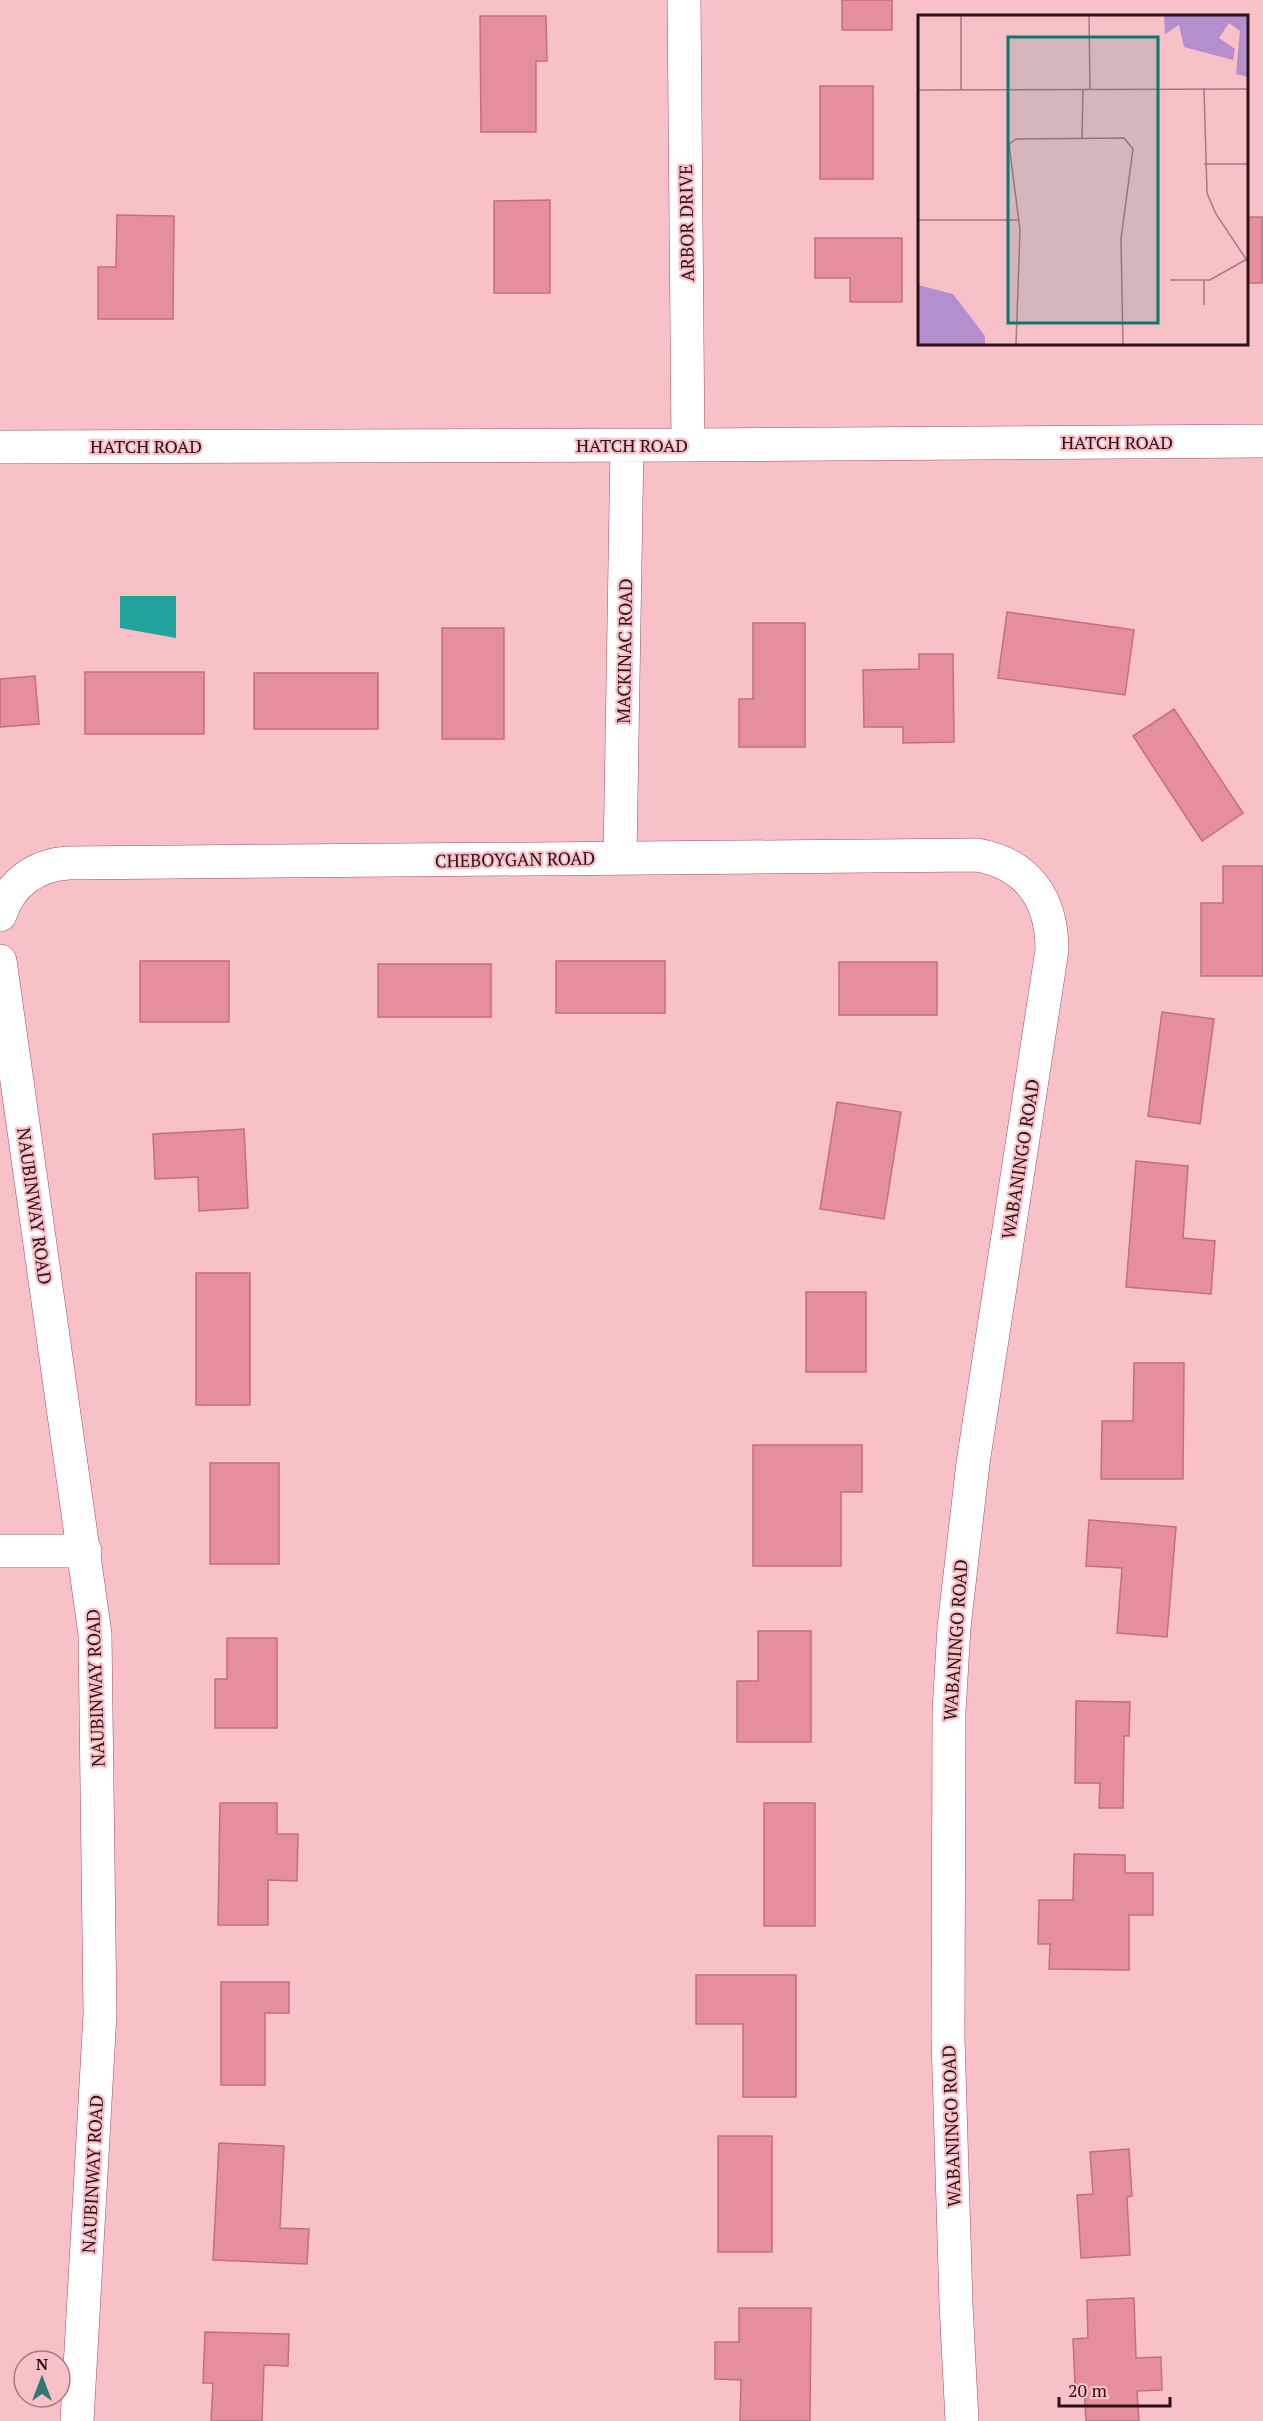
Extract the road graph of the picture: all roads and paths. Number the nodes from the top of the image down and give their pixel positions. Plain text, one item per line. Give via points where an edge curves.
1 (684, 0) edge
2 (1263, 441) edge
3 (627, 445) junction
4 (688, 445) junction
5 (0, 447) edge
6 (620, 858) junction
7 (1022, 875) joint
8 (6, 902) edge
9 (0, 961) edge
10 (0, 1551) edge
11 (85, 1551) junction
12 (77, 2421) edge
13 (962, 2421) edge

1 - 4 street, ARBOR DRIVE
2 - 4 street, HATCH ROAD
3 - 4 street, HATCH ROAD
3 - 5 street, HATCH ROAD
3 - 6 street, MACKINAC ROAD
6 - 7 street, CHEBOYGAN ROAD via 977,855 991,857
6 - 8 street, CHEBOYGAN ROAD via 68,863 46,866 23,878
7 - 13 street, WABANINGO ROAD via 1034,886 1049,916 1052,950 962,1544 949,1712 948,2038
9 - 11 street, NAUBINWAY ROAD
10 - 11 street
11 - 12 street, NAUBINWAY ROAD via 95,1634 100,2014

